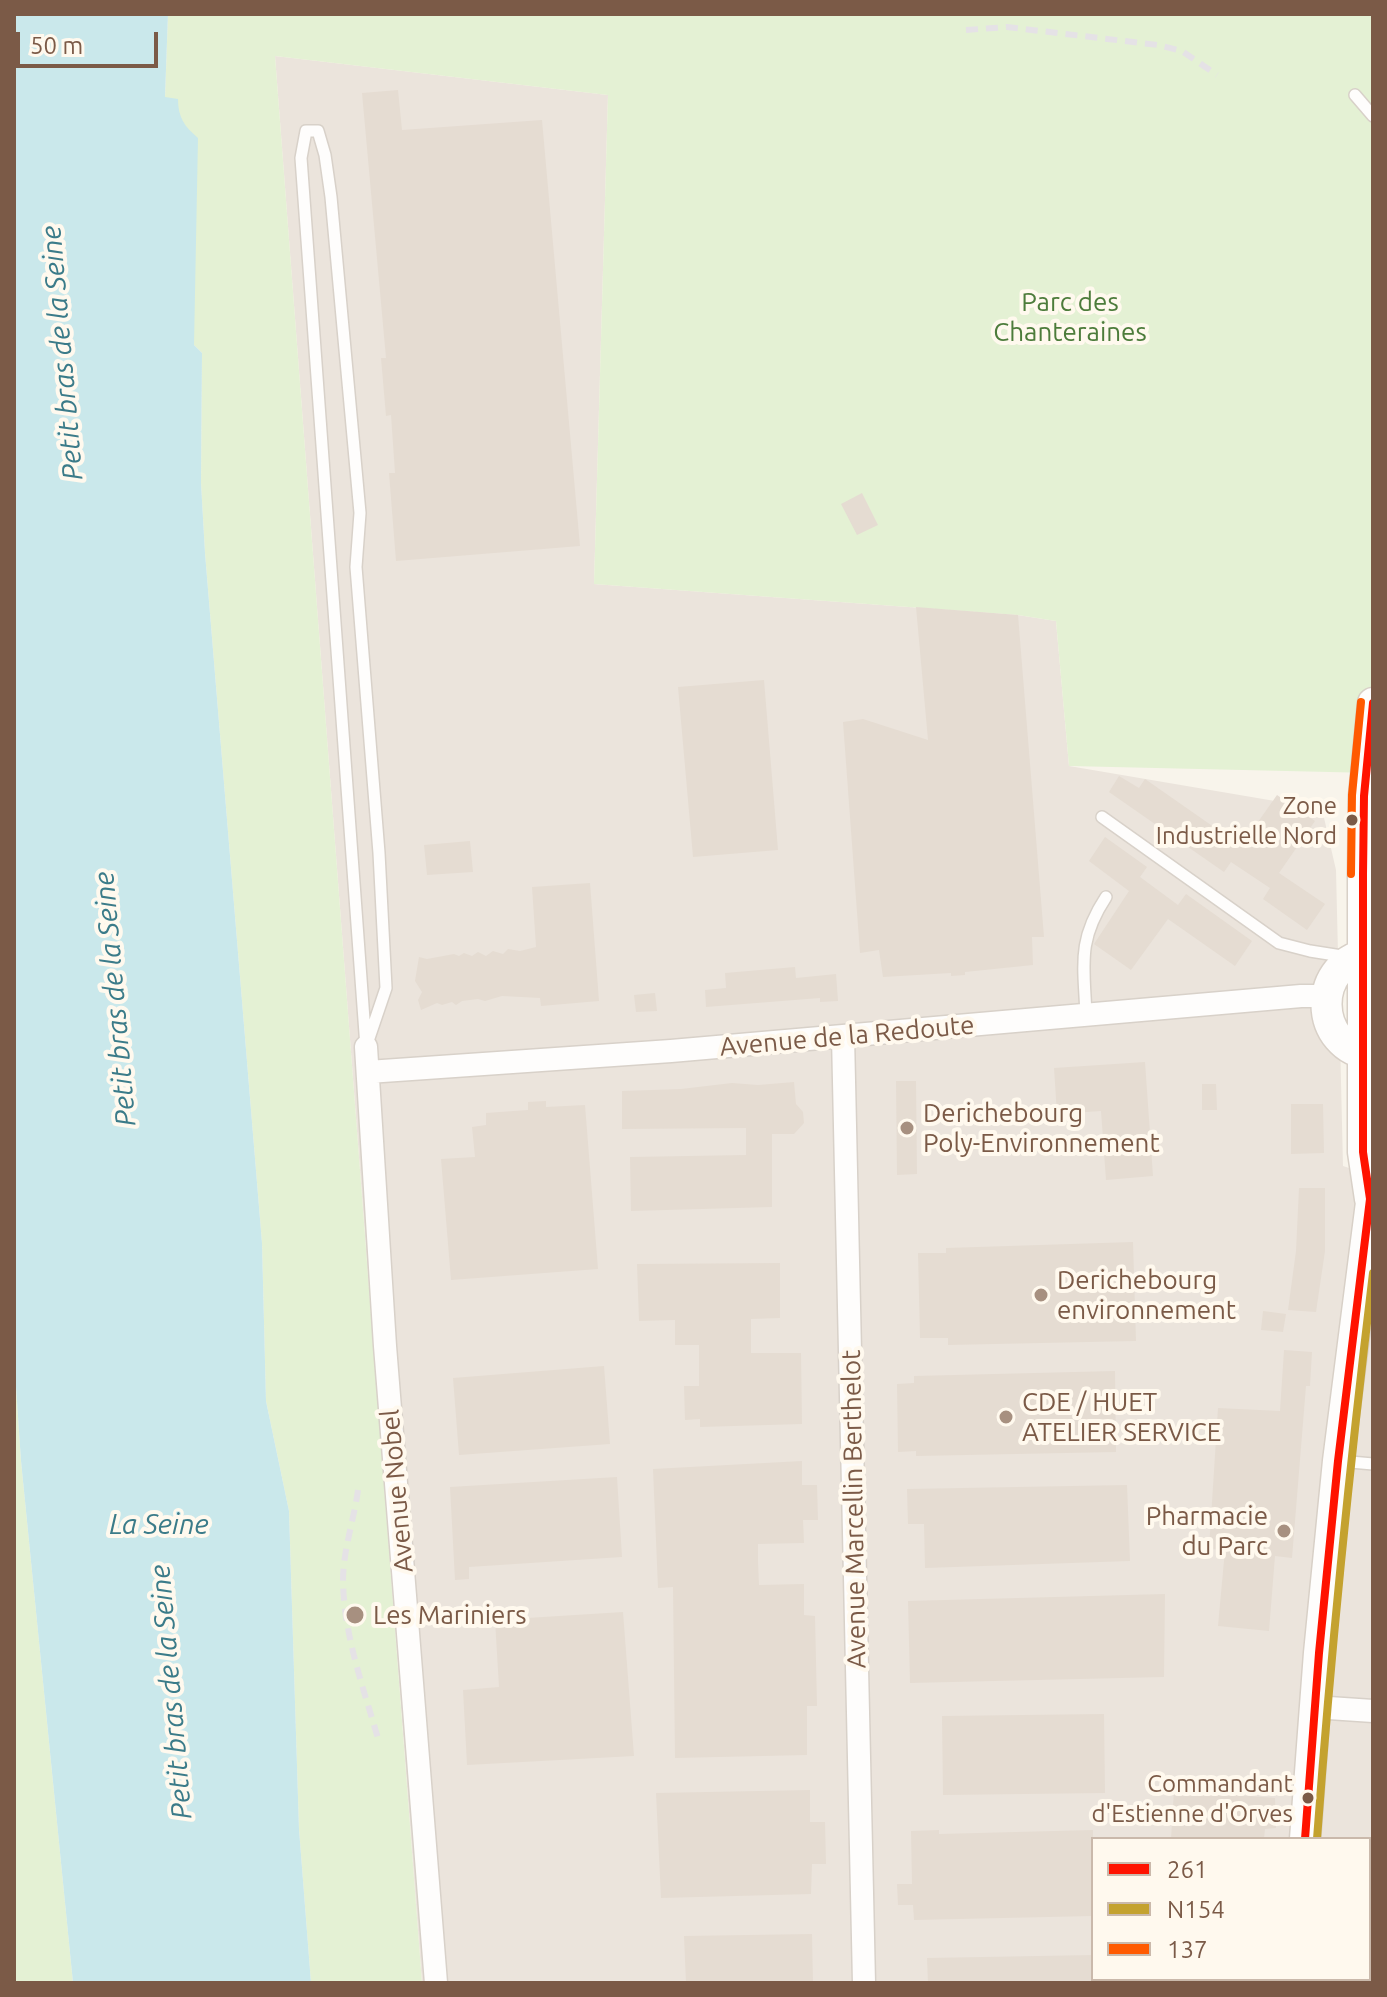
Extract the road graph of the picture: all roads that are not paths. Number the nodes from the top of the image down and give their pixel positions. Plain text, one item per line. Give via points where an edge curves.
1 (1355, 95) dead end
2 (1373, 116) edge
3 (1373, 703) edge
4 (1102, 817) dead end
5 (1106, 897) dead end
6 (1363, 955) edge
7 (1326, 996) junction
8 (1086, 1015) junction
9 (843, 1036) junction
10 (366, 1047) junction
11 (1369, 1054) edge
12 (368, 1072) junction
13 (1371, 1193) edge
14 (1338, 1461) junction
15 (1373, 1464) edge
16 (1314, 1707) junction
17 (1373, 1711) edge
18 (1305, 1837) edge
19 (436, 1983) edge
20 (864, 1983) edge

1 - 2 lane
3 - 6 main road via 1364,796
4 - 6 lane via 1279,943
5 - 8 lane via 1087,932
6 - 7 main road via 1342,966
6 - 11 main road
7 - 8 street, Avenue de la Redoute
7 - 11 main road via 1330,1023 1339,1037
8 - 9 street, Avenue de la Redoute
9 - 12 street, Avenue de la Redoute
9 - 20 street, Avenue Marcellin Berthelot
10 - 10 lane via 301,158 306,131 318,131 331,197 360,513 356,567 386,988
10 - 12 street, Avenue Nobel
11 - 13 main road via 1363,1152
12 - 19 street, Avenue Nobel
13 - 14 main road
14 - 15 lane
14 - 16 main road
16 - 17 street
16 - 18 main road

